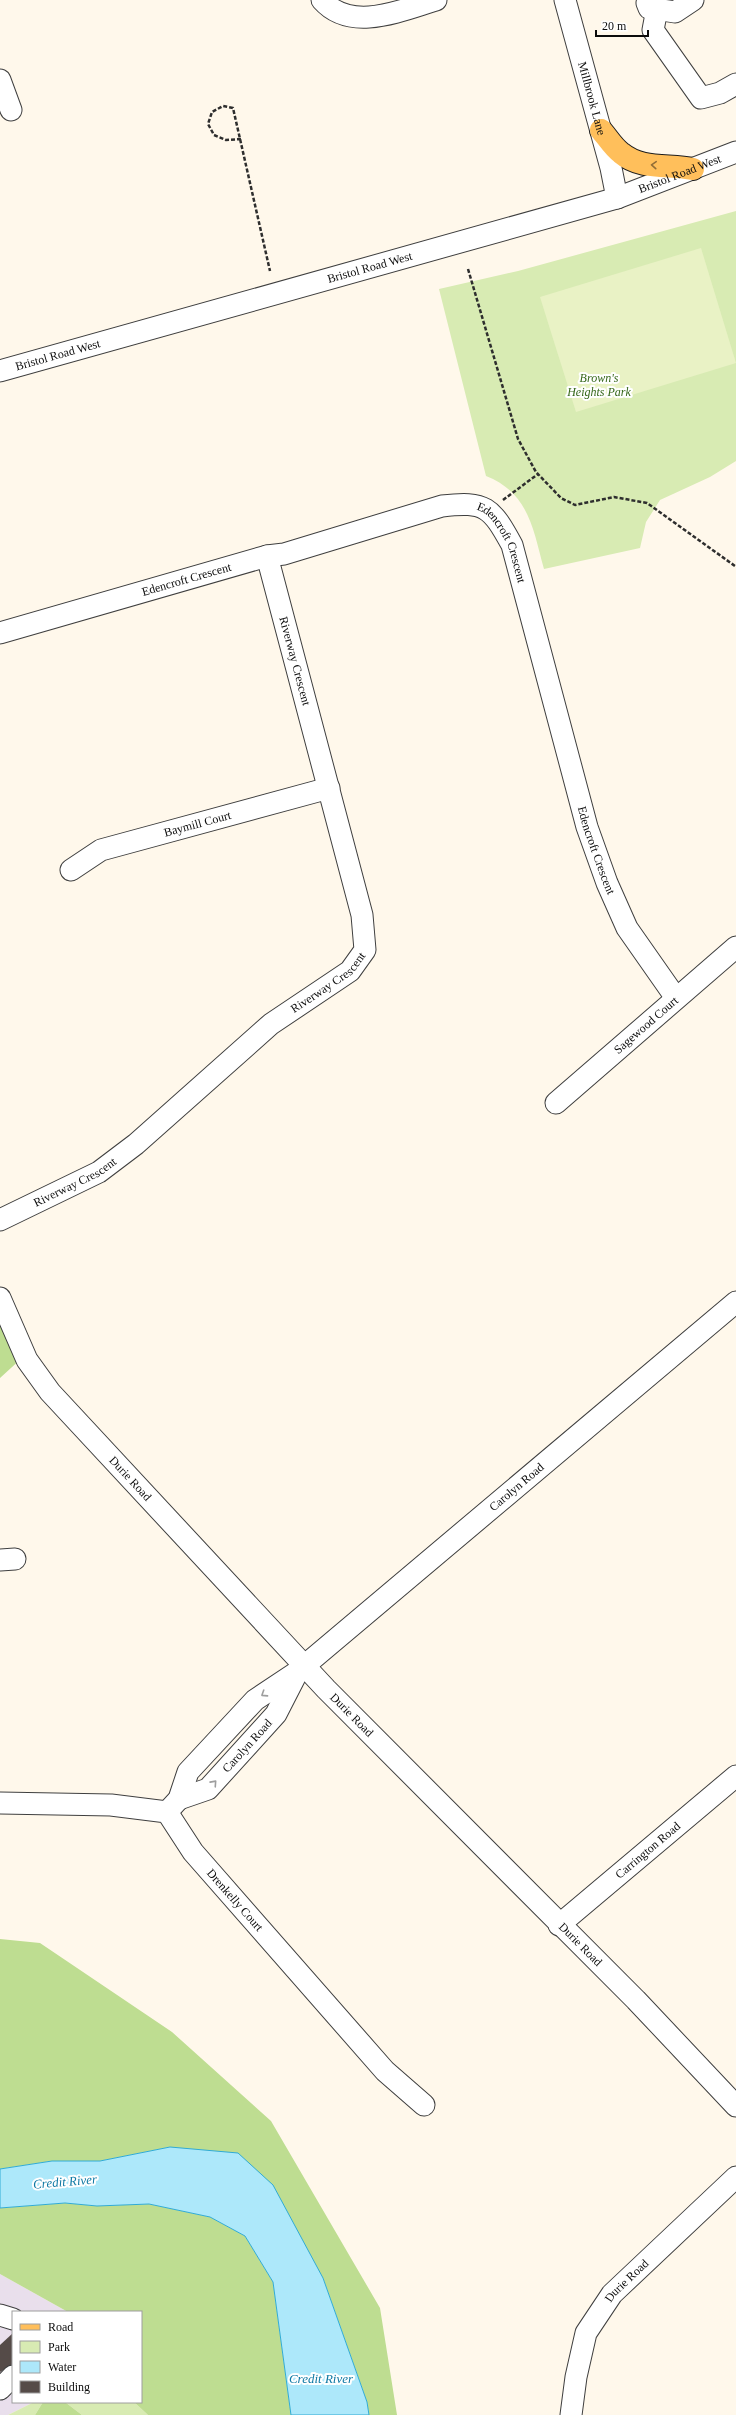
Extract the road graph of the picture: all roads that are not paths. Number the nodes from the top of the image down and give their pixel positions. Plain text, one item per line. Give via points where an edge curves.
1 (322, 0) edge
2 (436, 0) edge
3 (565, 0) edge
4 (693, 0) edge
5 (652, 5) edge
6 (0, 80) edge
7 (736, 84) edge
8 (11, 110) dead end
9 (601, 130) junction
10 (736, 152) edge
11 (693, 169) junction
12 (617, 198) junction
13 (0, 371) edge
14 (267, 556) junction
15 (0, 633) edge
16 (329, 788) junction
17 (71, 870) dead end
18 (736, 947) edge
19 (676, 998) junction
20 (556, 1103) dead end
21 (0, 1220) edge
22 (0, 1298) edge
23 (736, 1302) edge
24 (300, 1668) junction
25 (736, 1776) edge
26 (0, 1803) edge
27 (173, 1805) junction
28 (559, 1925) junction
29 (424, 2105) dead end
30 (736, 2106) edge
31 (736, 2177) edge
32 (0, 2315) edge
33 (12, 2319) edge
34 (12, 2377) edge
35 (0, 2388) edge
36 (571, 2415) edge

1 - 2 street via 330,8 342,13 378,18
3 - 9 street, Millbrook Lane
4 - 5 street via 675,12
5 - 7 street via 653,30 701,98 720,93
6 - 8 street
11 -> 9 main road via 650,165 632,160 618,150
9 - 12 street, Millbrook Lane
10 - 11 street, Bristol Road West
11 - 12 street, Bristol Road West
12 - 13 street, Bristol Road West
14 - 15 street, Edencroft Crescent
14 - 16 street, Riverway Crescent
14 - 19 street, Edencroft Crescent via 284,554 442,506 468,503 490,511 512,545 587,828 607,883 627,928
16 - 17 street, Baymill Court via 101,850
16 - 21 street, Riverway Crescent via 362,915 365,950 350,971 271,1024 136,1144 99,1172
18 - 19 street, Sagewood Court
19 - 20 street, Sagewood Court
22 - 24 street, Durie Road via 27,1360 50,1392
23 - 24 street, Carolyn Road
24 - 27 street, Carolyn Road via 254,1700 188,1772
24 - 28 street, Durie Road
25 - 28 street, Carrington Road
26 - 27 street
27 - 29 street, Drenkelly Court via 193,1852 375,2060
28 - 30 street, Durie Road via 636,2000
31 - 36 street, Durie Road via 612,2294 586,2333
32 - 33 street
34 - 35 street

